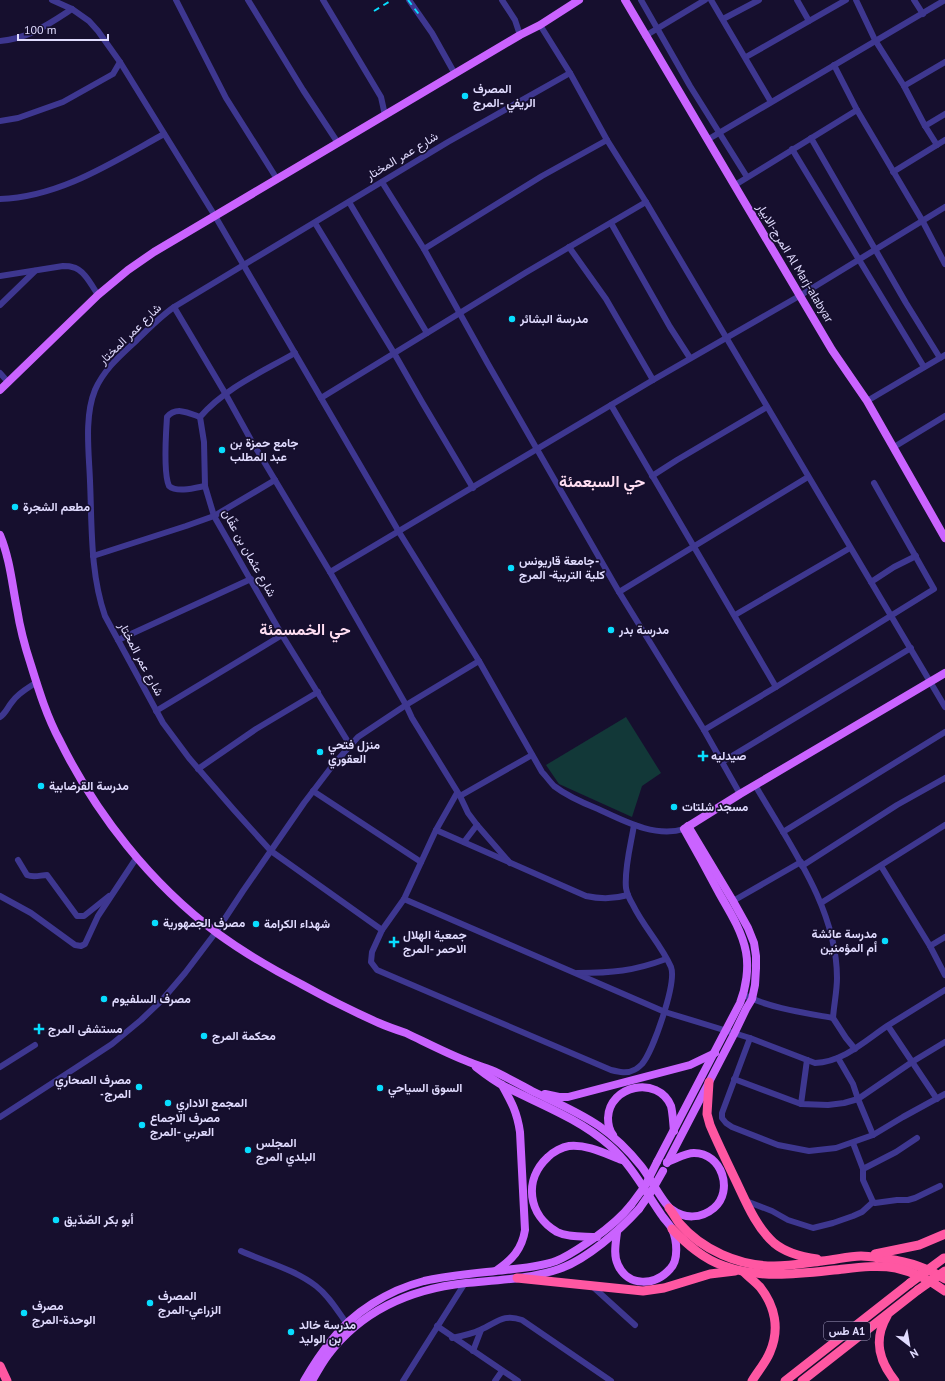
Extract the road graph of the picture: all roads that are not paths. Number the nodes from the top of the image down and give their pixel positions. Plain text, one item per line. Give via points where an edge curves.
1 (52, 0) edge
2 (176, 0) edge
3 (248, 0) edge
4 (323, 0) edge
5 (409, 0) edge
6 (502, 0) edge
7 (579, 0) edge
8 (625, 0) edge
9 (641, 0) edge
10 (705, 0) edge
11 (711, 0) edge
12 (759, 0) edge
13 (797, 0) edge
14 (846, 0) edge
15 (856, 0) edge
16 (914, 0) edge
17 (945, 0) edge
18 (72, 10) junction
19 (923, 14) junction
20 (723, 19) junction
21 (809, 21) junction
22 (540, 25) junction
23 (658, 28) junction
24 (520, 35) junction
25 (645, 36) junction
26 (876, 40) junction
27 (0, 41) edge
28 (746, 57) junction
29 (120, 62) junction
30 (945, 62) edge
31 (834, 65) junction
32 (113, 74) junction
33 (455, 74) junction
34 (570, 74) junction
35 (128, 76) junction
36 (904, 86) junction
37 (771, 102) junction
38 (857, 110) junction
39 (945, 114) edge
40 (385, 115) junction
41 (0, 121) edge
42 (925, 126) junction
43 (719, 133) junction
44 (164, 134) junction
45 (811, 138) junction
46 (607, 140) junction
47 (708, 140) junction
48 (945, 140) edge
49 (338, 143) junction
50 (937, 145) junction
51 (792, 149) junction
52 (893, 172) junction
53 (747, 177) junction
54 (277, 179) junction
55 (382, 182) junction
56 (735, 185) junction
57 (0, 199) edge
58 (349, 202) junction
59 (646, 202) junction
60 (945, 207) edge
61 (215, 216) junction
62 (922, 220) junction
63 (315, 222) junction
64 (611, 222) junction
65 (569, 247) junction
66 (424, 248) junction
67 (876, 249) junction
68 (859, 259) junction
69 (945, 264) edge
70 (244, 266) junction
71 (35, 271) junction
72 (0, 276) edge
73 (98, 295) junction
74 (801, 295) junction
75 (0, 305) edge
76 (174, 307) junction
77 (460, 313) junction
78 (427, 333) junction
79 (725, 338) junction
80 (295, 352) junction
81 (394, 352) junction
82 (943, 356) edge
83 (690, 358) junction
84 (924, 367) junction
85 (0, 373) edge
86 (653, 380) junction
87 (8, 382) junction
88 (0, 390) edge
89 (225, 393) junction
90 (321, 398) junction
91 (867, 401) junction
92 (611, 405) junction
93 (766, 407) junction
94 (945, 416) edge
95 (200, 417) junction
96 (894, 447) junction
97 (537, 449) junction
98 (652, 476) junction
99 (808, 477) junction
100 (275, 480) junction
101 (874, 483) dead end
102 (205, 486) junction
103 (473, 488) junction
104 (214, 516) junction
105 (399, 532) junction
106 (0, 535) edge
107 (945, 538) edge
108 (694, 546) junction
109 (850, 548) junction
110 (93, 556) junction
111 (916, 556) junction
112 (330, 572) junction
113 (250, 579) junction
114 (871, 582) junction
115 (619, 592) junction
116 (735, 615) junction
117 (892, 616) junction
118 (282, 635) junction
119 (118, 640) junction
120 (911, 648) junction
121 (479, 661) junction
122 (945, 673) edge
123 (37, 682) junction
124 (930, 682) junction
125 (776, 687) junction
126 (318, 692) junction
127 (406, 705) junction
128 (945, 707) edge
129 (156, 711) junction
130 (0, 717) edge
131 (704, 730) junction
132 (945, 732) edge
133 (350, 745) junction
134 (532, 755) junction
135 (722, 762) junction
136 (198, 769) junction
137 (945, 778) edge
138 (755, 786) junction
139 (313, 791) junction
140 (458, 794) junction
141 (740, 794) junction
142 (945, 824) edge
143 (634, 825) junction
144 (477, 826) junction
145 (686, 827) junction
146 (436, 830) junction
147 (783, 832) junction
148 (464, 842) junction
149 (271, 851) junction
150 (137, 857) junction
151 (18, 860) dead end
152 (421, 862) junction
153 (510, 863) junction
154 (801, 864) junction
155 (881, 866) junction
156 (112, 894) junction
157 (628, 895) junction
158 (0, 896) edge
159 (404, 899) junction
160 (733, 901) junction
161 (821, 903) junction
162 (382, 930) junction
163 (216, 932) junction
164 (945, 937) edge
165 (930, 946) junction
166 (666, 959) junction
167 (575, 973) junction
168 (945, 975) edge
169 (945, 990) edge
170 (744, 995) junction
171 (752, 999) junction
172 (665, 1012) junction
173 (833, 1018) junction
174 (888, 1026) junction
175 (730, 1032) junction
176 (750, 1038) junction
177 (945, 1042) edge
178 (35, 1045) dead end
179 (855, 1049) junction
180 (715, 1053) junction
181 (838, 1058) junction
182 (807, 1060) junction
183 (469, 1062) junction
184 (912, 1062) junction
185 (0, 1067) edge
186 (734, 1079) junction
187 (709, 1082) junction
188 (502, 1085) junction
189 (530, 1090) junction
190 (945, 1094) edge
191 (858, 1099) junction
192 (937, 1099) junction
193 (801, 1104) junction
194 (0, 1117) edge
195 (674, 1131) junction
196 (873, 1136) junction
197 (614, 1138) junction
198 (917, 1138) dead end
199 (853, 1143) junction
200 (624, 1161) junction
201 (667, 1162) junction
202 (863, 1170) junction
203 (940, 1186) dead end
204 (746, 1202) junction
205 (873, 1202) junction
206 (635, 1207) junction
207 (669, 1208) junction
208 (672, 1229) junction
209 (617, 1232) junction
210 (945, 1234) edge
211 (597, 1236) junction
212 (241, 1251) dead end
213 (861, 1256) junction
214 (944, 1257) edge
215 (828, 1261) junction
216 (495, 1271) junction
217 (742, 1271) junction
218 (945, 1271) edge
219 (518, 1278) junction
220 (945, 1279) edge
221 (483, 1282) junction
222 (465, 1283) junction
223 (592, 1286) junction
224 (945, 1291) edge
225 (889, 1313) junction
226 (347, 1324) junction
227 (635, 1325) dead end
228 (437, 1326) junction
229 (481, 1330) junction
230 (452, 1338) junction
231 (473, 1352) junction
232 (0, 1366) edge
233 (502, 1371) junction
234 (7, 1381) edge
235 (304, 1381) edge
236 (312, 1381) edge
237 (403, 1381) edge
238 (495, 1381) edge
239 (518, 1381) edge
240 (611, 1381) edge
241 (752, 1381) edge
242 (785, 1381) edge
243 (802, 1381) edge
244 (895, 1381) edge

1 - 18 street
2 - 54 street via 226,98
3 - 49 street
4 - 40 street via 381,97
5 - 33 street via 432,33
6 - 24 street via 515,20
7 - 22 main road
8 - 25 main road, المرج-الابيار Al Marj-alabyar
9 - 23 street
10 - 23 street
11 - 20 street
12 - 20 street
13 - 21 street
14 - 21 street
15 - 26 street
16 - 19 street
17 - 19 street
18 - 27 street via 31,34
18 - 29 street via 89,21
19 - 26 street
20 - 28 street
21 - 28 street
22 - 24 main road
22 - 34 street
23 - 25 street
23 - 43 street
24 - 33 main road
25 - 47 main road, المرج-الابيار Al Marj-alabyar
26 - 31 street
26 - 36 street
28 - 37 street
29 - 32 street
29 - 35 street
30 - 36 street
31 - 37 street
31 - 38 street
32 - 35 street
32 - 41 street via 63,102 18,118
33 - 40 main road
34 - 46 street
34 - 55 street, شارع عمر المختار
35 - 44 street
36 - 42 street
37 - 43 street
38 - 45 street
38 - 52 street
39 - 42 street
40 - 49 main road
42 - 50 street
43 - 47 street
43 - 53 street
44 - 57 street via 58,188 28,196
44 - 61 street
45 - 51 street
45 - 67 street
46 - 59 street
46 - 66 street via 542,176
47 - 56 main road, المرج-الابيار Al Marj-alabyar
48 - 50 street
49 - 54 main road
50 - 52 street
51 - 53 street
51 - 68 street
52 - 62 street
53 - 56 street
54 - 61 main road
55 - 58 street, شارع عمر المختار
55 - 66 street
56 - 74 main road, المرج-الابيار Al Marj-alabyar
58 - 63 street, شارع عمر المختار
58 - 78 street
59 - 64 street
59 - 79 street
60 - 62 street
61 - 70 street
61 - 73 main road via 154,252
62 - 67 street
62 - 69 street
63 - 70 street, شارع عمر المختار
63 - 81 street
64 - 65 street
64 - 83 street
65 - 77 street
65 - 86 street via 606,299
66 - 77 street
67 - 68 street
67 - 82 street
68 - 74 street
68 - 84 street
70 - 76 street, شارع عمر المختار
70 - 80 street
71 - 72 street
71 - 73 street via 63,266 73,267 84,275
71 - 75 street
73 - 87 main road
74 - 79 street
74 - 91 main road, المرج-الابيار Al Marj-alabyar via 832,350
76 - 89 street
76 - 110 street, شارع عمر المختار via 108,368 92,397 88,435
77 - 78 street
77 - 97 street
78 - 81 street
79 - 83 street
79 - 93 street
80 - 89 street
80 - 90 street
81 - 90 street
81 - 103 street
82 - 84 street
83 - 86 street
84 - 91 street
85 - 87 street
86 - 92 street
87 - 88 main road
89 - 95 street
89 - 100 street
90 - 105 street
91 - 96 main road, المرج-الابيار Al Marj-alabyar
92 - 97 street
92 - 98 street
93 - 98 street
93 - 99 street
94 - 96 street
95 - 102 street, شارع عثمان بن عفّان via 204,442
95 - 102 street via 179,411 172,412 167,417 166,476 169,486 175,489
96 - 107 main road, المرج-الابيار Al Marj-alabyar
97 - 103 street
97 - 115 street
98 - 108 street
99 - 108 street
99 - 109 street
100 - 104 street
100 - 112 street
101 - 111 street
102 - 104 street, شارع عثمان بن عفّان
103 - 105 street
104 - 110 street
104 - 113 street, شارع عثمان بن عفّان
105 - 112 street
105 - 121 street
106 - 123 main road via 7,555 21,632
108 - 115 street
108 - 116 street
109 - 114 street
109 - 116 street
110 - 119 street, شارع عمر المختار via 100,603
111 - 114 street
111 - 117 street via 934,588
112 - 127 street
113 - 118 street, شارع عثمان بن عفّان
113 - 119 street
114 - 117 street
115 - 131 street
116 - 125 street
117 - 120 street
117 - 125 street
118 - 126 street, شارع عثمان بن عفّان
118 - 129 street
119 - 129 street, شارع عمر المختار
120 - 124 street
120 - 135 street
121 - 127 street
121 - 134 street
122 - 124 main road
123 - 130 street via 22,691
123 - 150 main road via 51,723 74,768 111,825
124 - 128 street
124 - 138 main road
125 - 131 street
126 - 133 street, شارع عثمان بن عفّان
126 - 136 street via 256,729
127 - 133 street
127 - 140 street
129 - 136 street, شارع عمر المختار
131 - 135 street
132 - 147 street
133 - 139 street
134 - 140 street
134 - 143 street via 554,786 586,804
135 - 141 street
136 - 149 street, شارع عمر المختار
137 - 154 street
138 - 141 main road
138 - 147 street
139 - 149 street
139 - 152 street
140 - 144 street
140 - 146 street
141 - 145 main road
142 - 155 street
143 - 145 street via 668,832
143 - 157 street via 626,874
144 - 148 street
144 - 153 street
145 - 160 main road
145 - 170 main road via 741,935 746,952
146 - 148 street
146 - 152 street
147 - 154 street
148 - 153 street
149 - 162 street, شارع عمر المختار
149 - 163 street
150 - 156 street
150 - 163 main road via 178,901
151 - 156 street via 27,875 48,876 77,916 84,916
152 - 159 street
153 - 157 street via 597,899
154 - 160 street
154 - 161 street
155 - 161 street
155 - 165 street
156 - 158 street via 98,916 87,941 81,946 75,945 31,913
157 - 166 street via 635,911
159 - 162 street
159 - 167 street
160 - 171 main road via 754,943 756,968
161 - 173 street via 830,927 835,953 837,978
162 - 172 street via 370,959 377,970 611,1070 623,1073 633,1071 642,1064
163 - 183 main road via 300,984
163 - 194 street via 175,986 140,1020 95,1056
164 - 165 street
165 - 168 street
166 - 167 street via 629,971
166 - 172 street via 673,975
167 - 172 street
169 - 174 street
170 - 171 street
170 - 175 main road
171 - 173 street
171 - 175 main road
172 - 175 street
173 - 179 street
174 - 179 street
174 - 184 street
175 - 176 street
175 - 180 main road
175 - 187 main road
176 - 182 street
176 - 186 street
177 - 184 street
178 - 185 street
179 - 181 street
180 - 189 main road via 690,1065 568,1097 551,1096
180 - 195 main road
181 - 182 street via 815,1064
181 - 191 street via 853,1084
182 - 193 street
183 - 188 main road
183 - 189 main road via 490,1069
184 - 191 street
184 - 192 street
186 - 193 street
186 - 199 street via 722,1113 722,1118 732,1127 778,1145 810,1151
187 - 201 main road
187 - 204 highway via 707,1114 710,1125
188 - 200 main road via 554,1109 595,1134 610,1145
188 - 216 main road via 513,1105 520,1132 524,1238 518,1251
189 - 197 main road via 592,1122
190 - 192 street
191 - 193 street via 844,1103
191 - 196 street
192 - 196 street
195 - 197 main road via 670,1106 664,1096 647,1087 638,1087 621,1093 610,1107 608,1124
195 - 206 main road, bridge
196 - 199 street
197 - 207 main road via 644,1169
198 - 202 street
199 - 202 street
200 - 208 main road
200 - 211 main road via 598,1150 569,1146 553,1153 542,1163 534,1176 534,1206 548,1225 567,1236
201 - 206 main road, bridge via 651,1192
201 - 207 main road via 686,1154 702,1154 714,1161 723,1174 724,1182 722,1197 718,1204 703,1215 688,1216
202 - 205 street via 863,1180
203 - 205 street via 908,1200
204 - 205 street via 813,1228 853,1216
204 - 215 highway via 757,1222 774,1243 784,1250
206 - 209 main road
206 - 211 main road
207 - 215 highway via 679,1223 696,1238 717,1252 746,1263 773,1266
208 - 209 main road via 677,1254 674,1264 658,1280 647,1282 627,1276 618,1264 615,1253
208 - 217 highway via 707,1258
209 - 219 main road via 566,1266
210 - 213 highway via 919,1245
211 - 216 main road via 555,1261
212 - 226 street via 316,1285
213 - 215 highway
213 - 220 highway via 896,1259 932,1270
214 - 242 highway, طس A1, bridge
216 - 221 main road
216 - 226 main road via 424,1281 408,1286 382,1298
217 - 223 highway via 700,1276 654,1290
217 - 224 highway via 779,1275 874,1266 895,1268 914,1273
217 - 241 highway via 759,1286 772,1305 775,1317 774,1339 770,1352
218 - 225 highway, طس A1, bridge
219 - 221 main road
219 - 223 highway
221 - 222 main road
222 - 228 street
222 - 236 main road via 418,1292 378,1310 344,1336 327,1356
223 - 227 street
225 - 243 highway, طس A1
225 - 244 highway via 881,1326 880,1355 886,1371
226 - 235 main road via 330,1341
228 - 230 street
228 - 237 street
229 - 230 street
229 - 231 street
229 - 240 street via 500,1319 516,1317
230 - 231 street
231 - 233 street
232 - 234 highway
233 - 238 street
233 - 239 street

